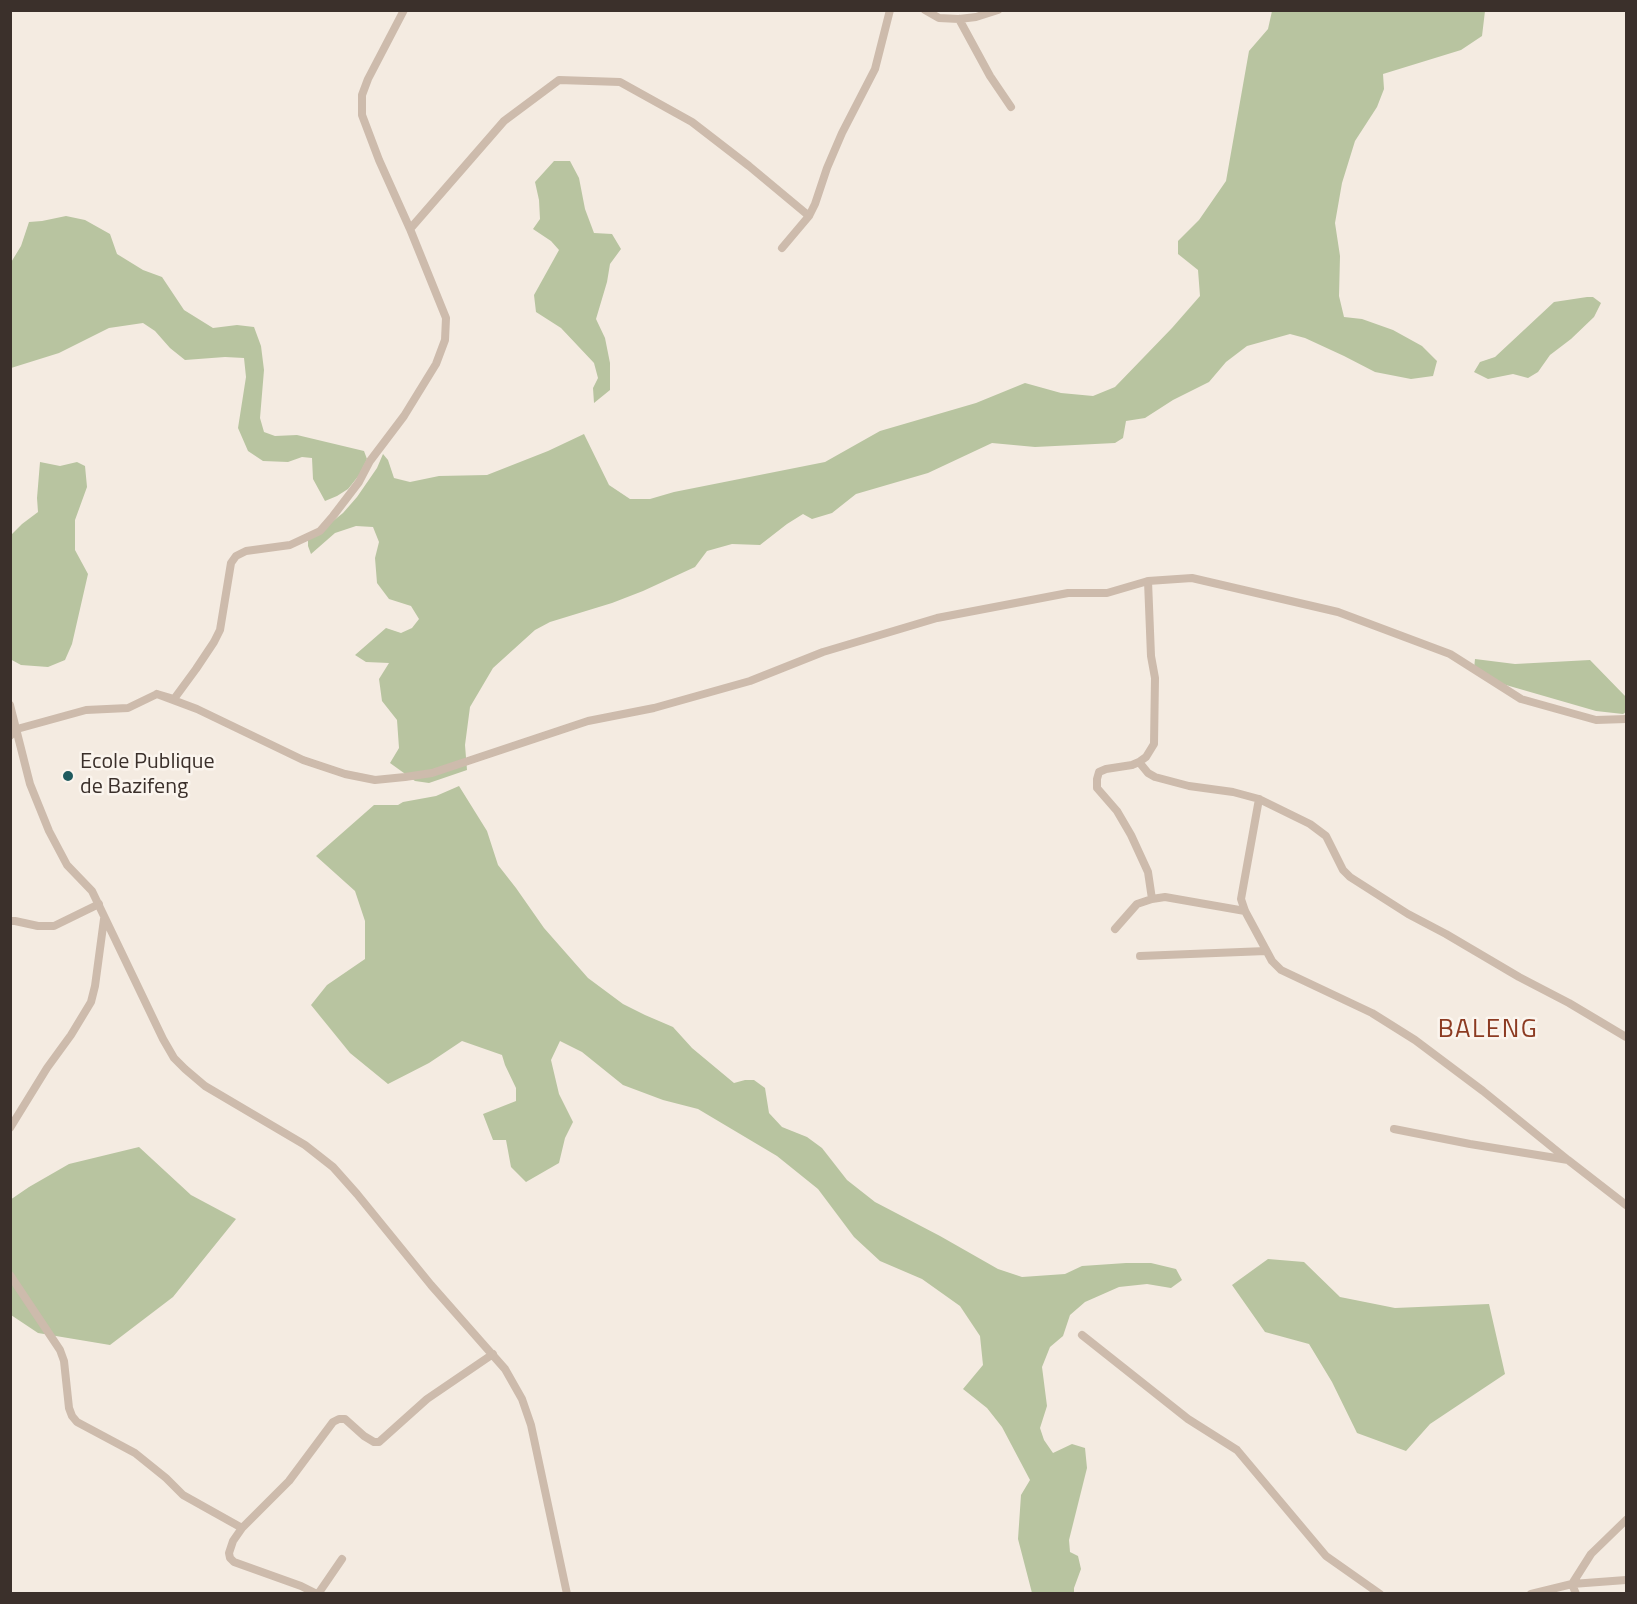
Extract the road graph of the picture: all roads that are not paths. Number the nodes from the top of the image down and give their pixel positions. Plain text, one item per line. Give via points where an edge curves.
1 (404, 10) edge
2 (890, 10) edge
3 (925, 10) edge
4 (998, 10) edge
5 (959, 19) junction
6 (1011, 107) dead end
7 (809, 216) junction
8 (410, 229) junction
9 (782, 248) dead end
10 (1148, 581) junction
11 (157, 694) junction
12 (10, 705) edge
13 (1626, 719) edge
14 (14, 732) edge
15 (1139, 762) junction
16 (1259, 799) junction
17 (1152, 899) junction
18 (99, 904) junction
19 (1245, 911) junction
20 (104, 919) junction
21 (10, 921) edge
22 (1115, 929) dead end
23 (1266, 951) junction
24 (1140, 956) dead end
25 (1626, 1037) edge
26 (10, 1128) edge
27 (1394, 1130) dead end
28 (1568, 1160) junction
29 (1626, 1205) edge
30 (10, 1275) edge
31 (1082, 1335) dead end
32 (493, 1354) junction
33 (1626, 1520) edge
34 (242, 1528) junction
35 (342, 1559) dead end
36 (1626, 1580) edge
37 (1572, 1584) junction
38 (318, 1593) edge
39 (567, 1593) edge
40 (1380, 1593) edge
41 (1531, 1593) edge
42 (1576, 1593) edge

1 - 8 street via 368,79 362,95 362,115
2 - 7 street via 875,69 842,133
3 - 5 street via 939,18
4 - 5 street
5 - 6 street
7 - 8 street via 692,122 620,82 559,80 504,121
7 - 9 street
8 - 11 street via 446,318 445,339 436,364 359,482 320,531 290,545 236,556 231,563 223,618 214,642 174,699
10 - 11 street via 1107,593 1068,593 937,618 823,652 750,681 654,708 588,721 432,773 405,777 375,780 303,760
10 - 13 street via 1192,578 1338,612 1450,654 1521,699 1596,720
10 - 15 street via 1155,678 1154,744
11 - 14 street via 128,708 86,710
12 - 14 street
14 - 18 street via 49,831 67,865
15 - 16 street via 1155,777
15 - 17 street via 1099,772 1097,788 1131,835 1148,872
16 - 19 street via 1242,888
16 - 25 street via 1326,836 1350,877
17 - 19 street via 1165,897
17 - 22 street via 1137,904
18 - 20 street
18 - 21 street via 54,926
19 - 23 street
20 - 26 street via 91,1002
20 - 32 street via 174,1058 205,1086 305,1145 333,1167
23 - 24 street
23 - 28 street via 1281,970 1372,1013 1415,1040
27 - 28 street
28 - 29 street
30 - 34 street via 60,1350 69,1408 77,1422 135,1453 183,1495
31 - 40 street via 1188,1419 1237,1450 1326,1556
32 - 34 street via 427,1399 379,1442 364,1436 345,1419 333,1422 289,1480
32 - 39 street via 514,1384 531,1425
33 - 37 street via 1591,1554
34 - 38 street via 229,1553 234,1562
35 - 38 street
36 - 37 street
37 - 41 street
37 - 42 street

